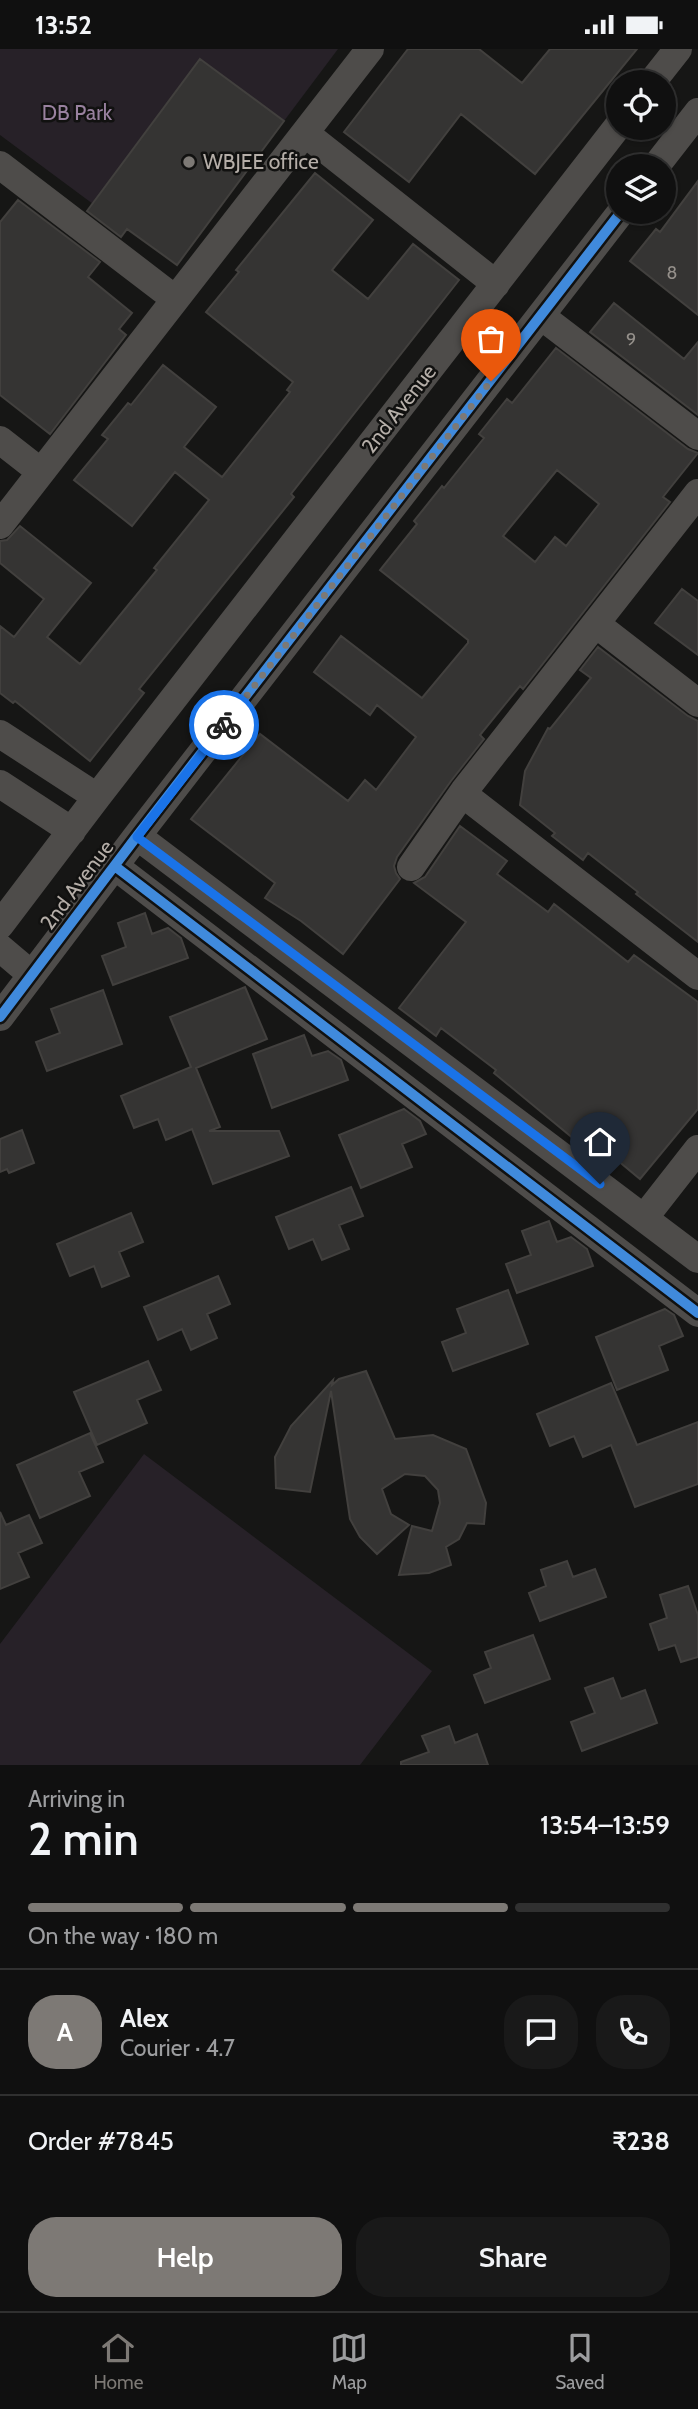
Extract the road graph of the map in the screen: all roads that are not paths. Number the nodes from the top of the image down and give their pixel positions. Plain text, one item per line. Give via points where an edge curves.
1 (370, 49) edge
2 (678, 49) edge
3 (661, 70) edge
4 (698, 112) edge
5 (306, 134) junction
6 (607, 140) edge
7 (665, 154) edge
8 (0, 165) edge
9 (612, 224) edge
10 (496, 284) junction
11 (175, 299) junction
12 (541, 316) junction
13 (698, 436) edge
14 (0, 440) edge
15 (41, 472) junction
16 (698, 493) edge
17 (0, 525) edge
18 (596, 624) junction
19 (698, 703) edge
20 (0, 734) edge
21 (0, 784) edge
22 (463, 794) junction
23 (97, 797) junction
24 (72, 831) junction
25 (137, 837) junction
26 (116, 867) junction
27 (411, 867) dead end
28 (0, 925) edge
29 (0, 948) edge
30 (32, 975) junction
31 (698, 976) edge
32 (0, 1017) edge
33 (698, 1149) edge
34 (644, 1217) junction
35 (698, 1259) edge
36 (698, 1313) edge

1 - 5 street
2 - 3 street
4 - 7 street
5 - 10 street
5 - 11 street
6 - 10 street, 2nd Avenue
8 - 11 street
9 - 12 street, 2nd Avenue
10 - 23 street, 2nd Avenue
11 - 15 street
12 - 13 street
12 - 25 street, 2nd Avenue
14 - 15 street
15 - 17 street
16 - 18 street
18 - 19 street
18 - 22 street
20 - 23 street
21 - 24 street
22 - 27 street
22 - 31 street
23 - 24 street, 2nd Avenue
24 - 28 street, 2nd Avenue
25 - 26 street, 2nd Avenue
25 - 34 street
26 - 30 street, 2nd Avenue
26 - 36 street
29 - 30 street
30 - 32 street, 2nd Avenue
33 - 34 street
34 - 35 street

